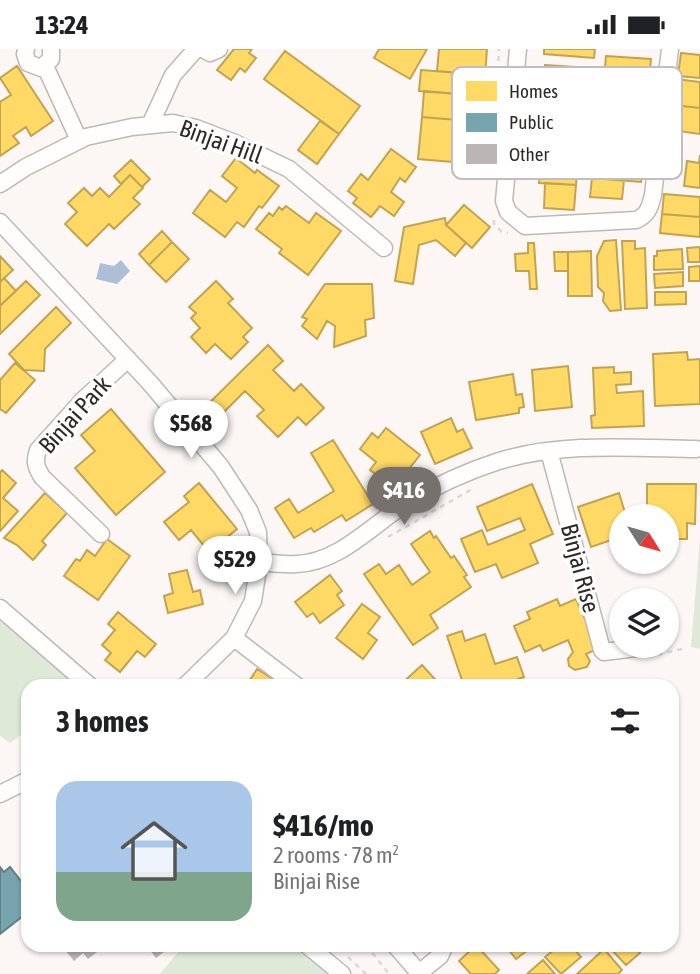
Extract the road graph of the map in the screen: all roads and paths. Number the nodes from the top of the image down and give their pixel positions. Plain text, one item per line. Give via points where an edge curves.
1 (26, 49) edge
2 (51, 49) edge
3 (196, 49) edge
4 (203, 49) edge
5 (219, 49) edge
6 (499, 49) edge
7 (518, 49) edge
8 (670, 49) edge
9 (45, 66) junction
10 (498, 67) edge
11 (516, 67) edge
12 (668, 67) edge
13 (150, 125) junction
14 (79, 140) junction
15 (506, 179) edge
16 (655, 179) edge
17 (0, 184) edge
18 (494, 214) dead end
19 (0, 222) edge
20 (510, 233) dead end
21 (384, 248) dead end
22 (128, 359) junction
23 (696, 449) dead end
24 (549, 451) junction
25 (474, 488) dead end
26 (100, 534) dead end
27 (383, 540) dead end
28 (259, 562) junction
29 (0, 608) edge
30 (234, 638) junction
31 (686, 649) dead end
32 (679, 650) edge
33 (609, 652) edge
34 (82, 679) edge
35 (192, 679) edge
36 (288, 679) edge
37 (21, 784) edge
38 (0, 795) edge
39 (315, 952) edge
40 (372, 952) edge
41 (401, 952) edge
42 (442, 952) edge
43 (342, 974) edge
44 (389, 974) edge
45 (419, 974) edge

1 - 9 street via 28,63 36,68
2 - 9 street
3 - 13 street via 173,75
4 - 5 street via 210,53
6 - 10 path
7 - 11 street
8 - 12 street
9 - 14 street
13 - 14 street, Binjai Hill
13 - 21 street, Binjai Hill via 196,128 289,169
14 - 17 street, Binjai Hill
15 - 16 street via 504,201 512,218 526,226 636,220 649,211
18 - 20 path via 494,224
19 - 22 street, Binjai Park
22 - 26 street, Binjai Park via 74,409 35,459 42,477
22 - 28 street, Binjai Park via 221,467 242,499 258,532
23 - 24 street
24 - 28 street via 501,460 464,474 407,502 344,548 319,559 298,564
24 - 33 street, Binjai Rise via 602,650
25 - 27 path
28 - 30 street, Binjai Park via 253,601
29 - 34 street
30 - 35 street, Binjai Park
30 - 36 street
31 - 32 path
37 - 38 street
39 - 43 street
40 - 44 path
41 - 45 street
42 - 45 street

